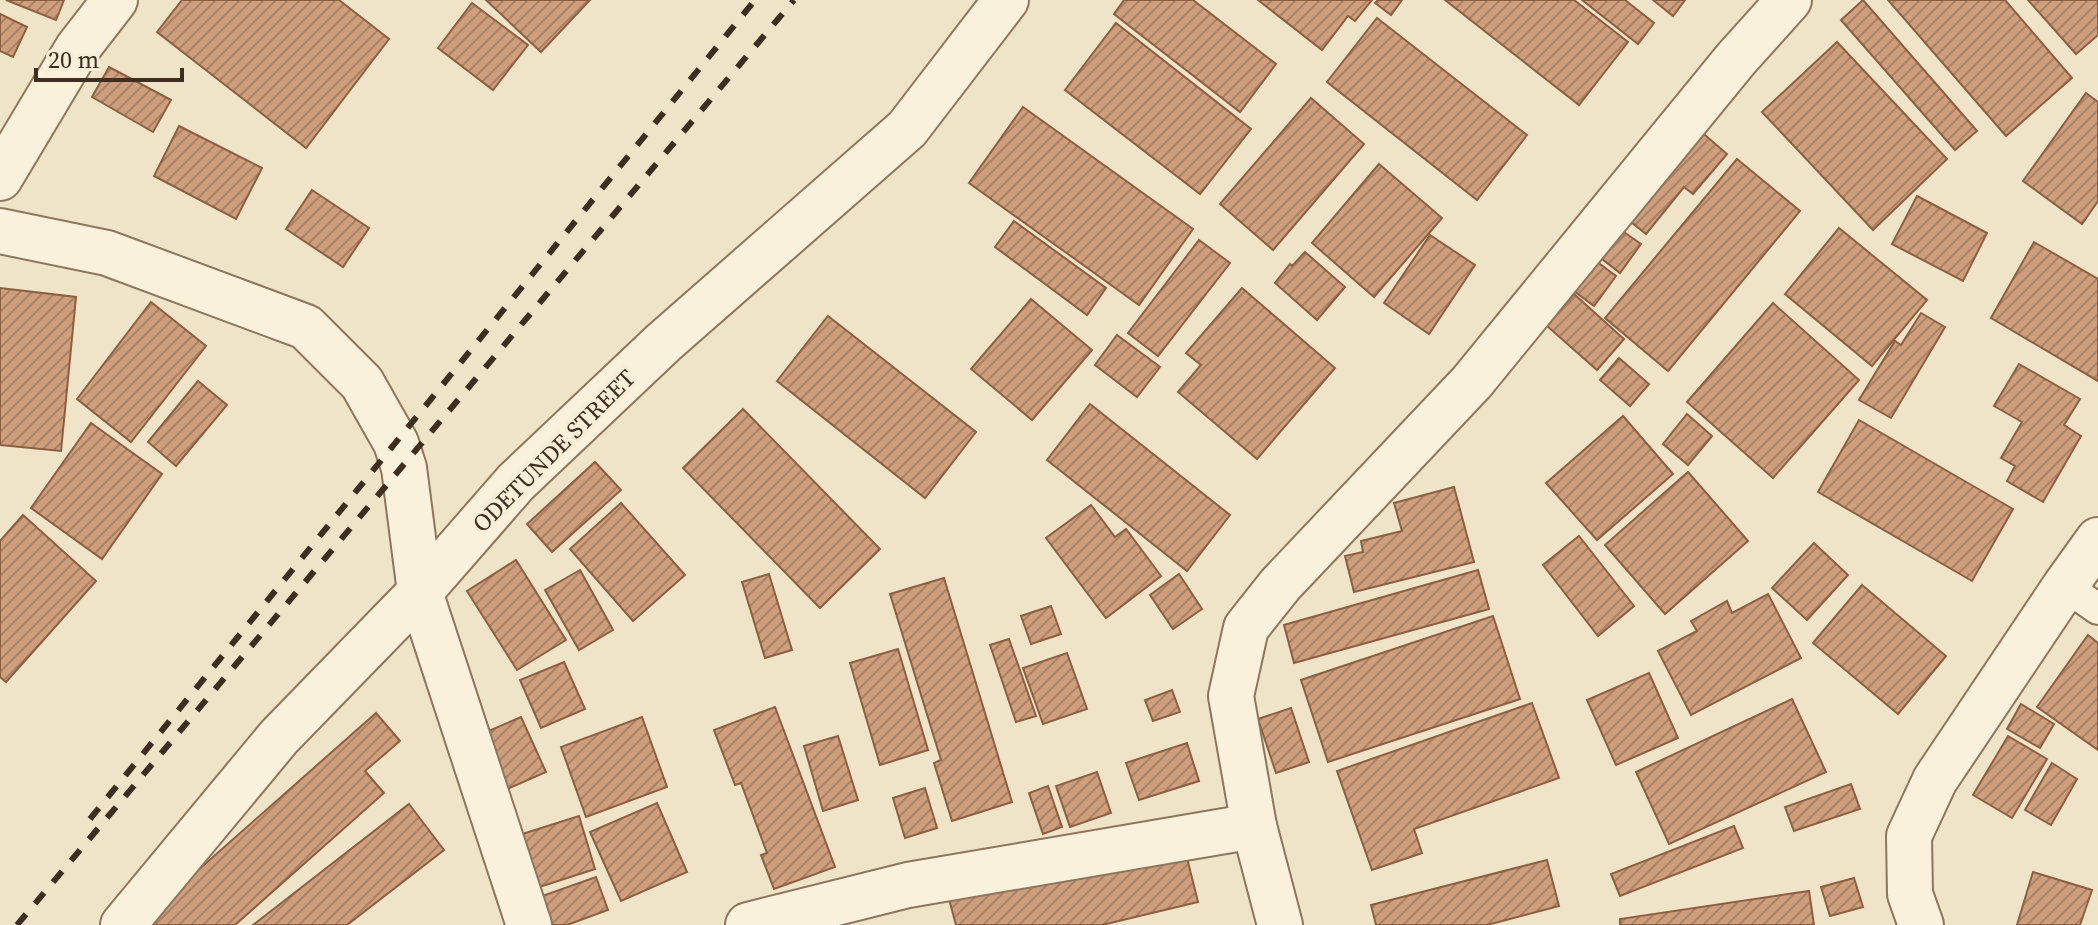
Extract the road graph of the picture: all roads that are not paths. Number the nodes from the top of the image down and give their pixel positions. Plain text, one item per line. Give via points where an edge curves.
1 (115, 0) edge
2 (1006, 0) edge
3 (1789, 0) edge
4 (0, 178) edge
5 (0, 231) edge
6 (2098, 540) edge
7 (420, 592) junction
8 (2081, 597) edge
9 (1254, 826) junction
10 (123, 925) edge
11 (529, 925) edge
12 (748, 925) edge
13 (1280, 925) edge
14 (1921, 925) edge

1 - 4 street via 77,49
2 - 7 street, ODETUNDE STREET via 907,129 618,385 516,482
3 - 9 street via 1472,382 1280,585 1246,628 1231,696
5 - 7 street via 107,253 306,327 362,383 396,443
6 - 8 street
7 - 10 street, ODETUNDE STREET via 279,737
7 - 11 street
8 - 14 street via 1935,780 1909,836 1910,894
9 - 12 street via 908,885
9 - 13 street

